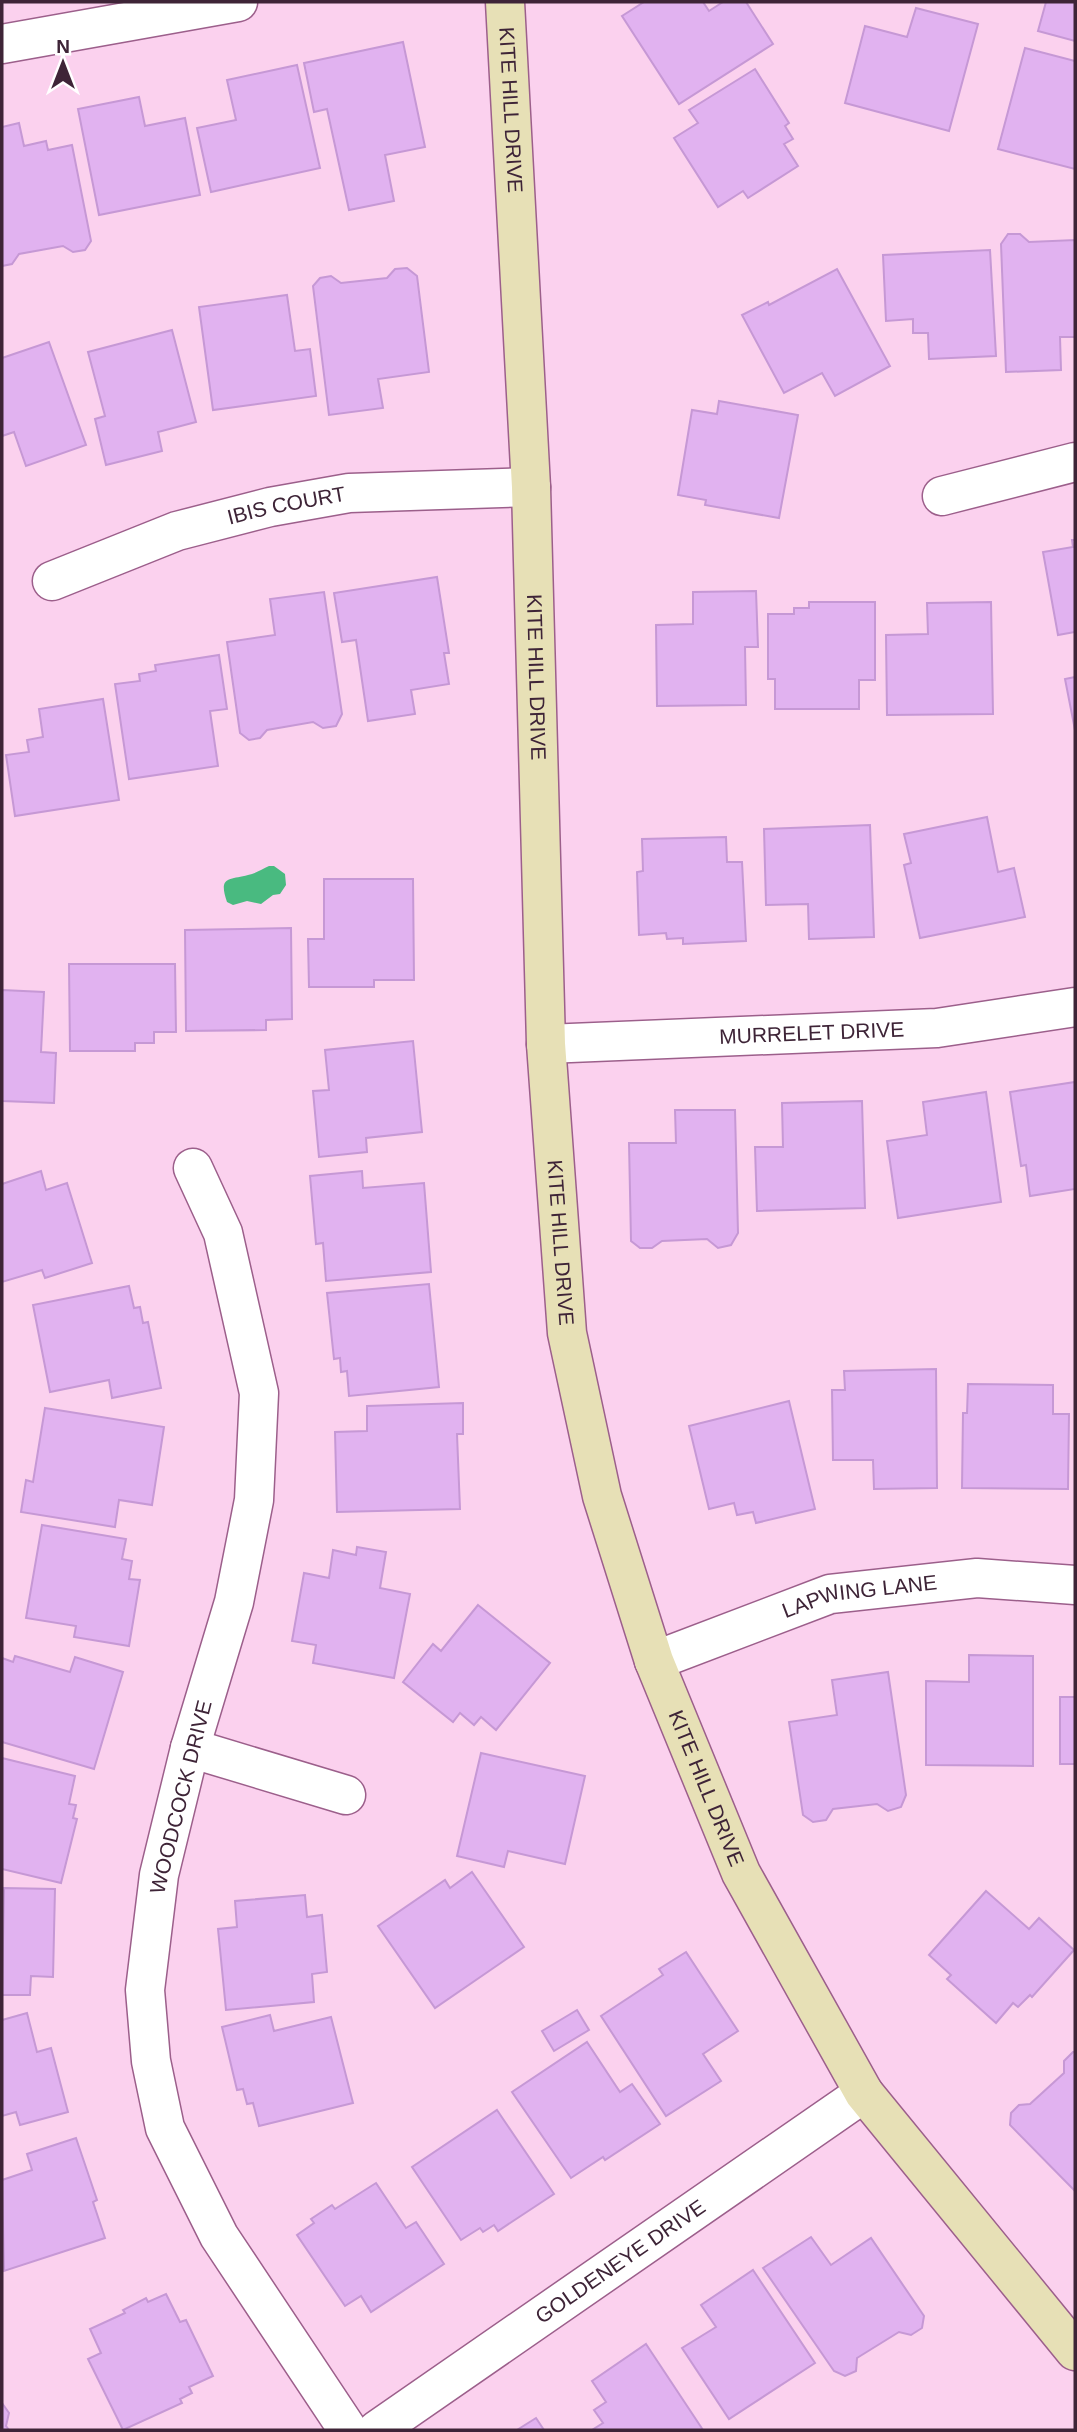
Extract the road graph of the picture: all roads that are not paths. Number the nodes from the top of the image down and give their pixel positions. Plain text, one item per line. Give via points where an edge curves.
1 (238, 2) edge
2 (505, 2) edge
3 (2, 44) edge
4 (1075, 462) edge
5 (531, 487) junction
6 (942, 496) dead end
7 (52, 581) dead end
8 (1075, 1007) edge
9 (546, 1044) junction
10 (193, 1168) dead end
11 (1075, 1585) edge
12 (654, 1661) junction
13 (190, 1748) junction
14 (346, 1794) dead end
15 (864, 2093) junction
16 (1075, 2350) edge
17 (348, 2430) edge
18 (377, 2430) edge

1 - 3 street
2 - 5 street, KITE HILL DRIVE
4 - 6 street
5 - 7 street, IBIS COURT via 349,493 270,507 177,531
5 - 9 street, KITE HILL DRIVE
8 - 9 street, MURRELET DRIVE via 937,1028
9 - 12 street, KITE HILL DRIVE via 567,1333 602,1496
10 - 13 street, WOODCOCK DRIVE via 223,1233 259,1393 251,1513 234,1602
11 - 12 street, LAPWING LANE via 977,1578 830,1594
12 - 15 street, KITE HILL DRIVE via 740,1873
13 - 14 street
13 - 17 street, WOODCOCK DRIVE via 159,1875 145,1990 151,2061 165,2128 219,2236
15 - 16 street, KITE HILL DRIVE
15 - 18 street, GOLDENEYE DRIVE

